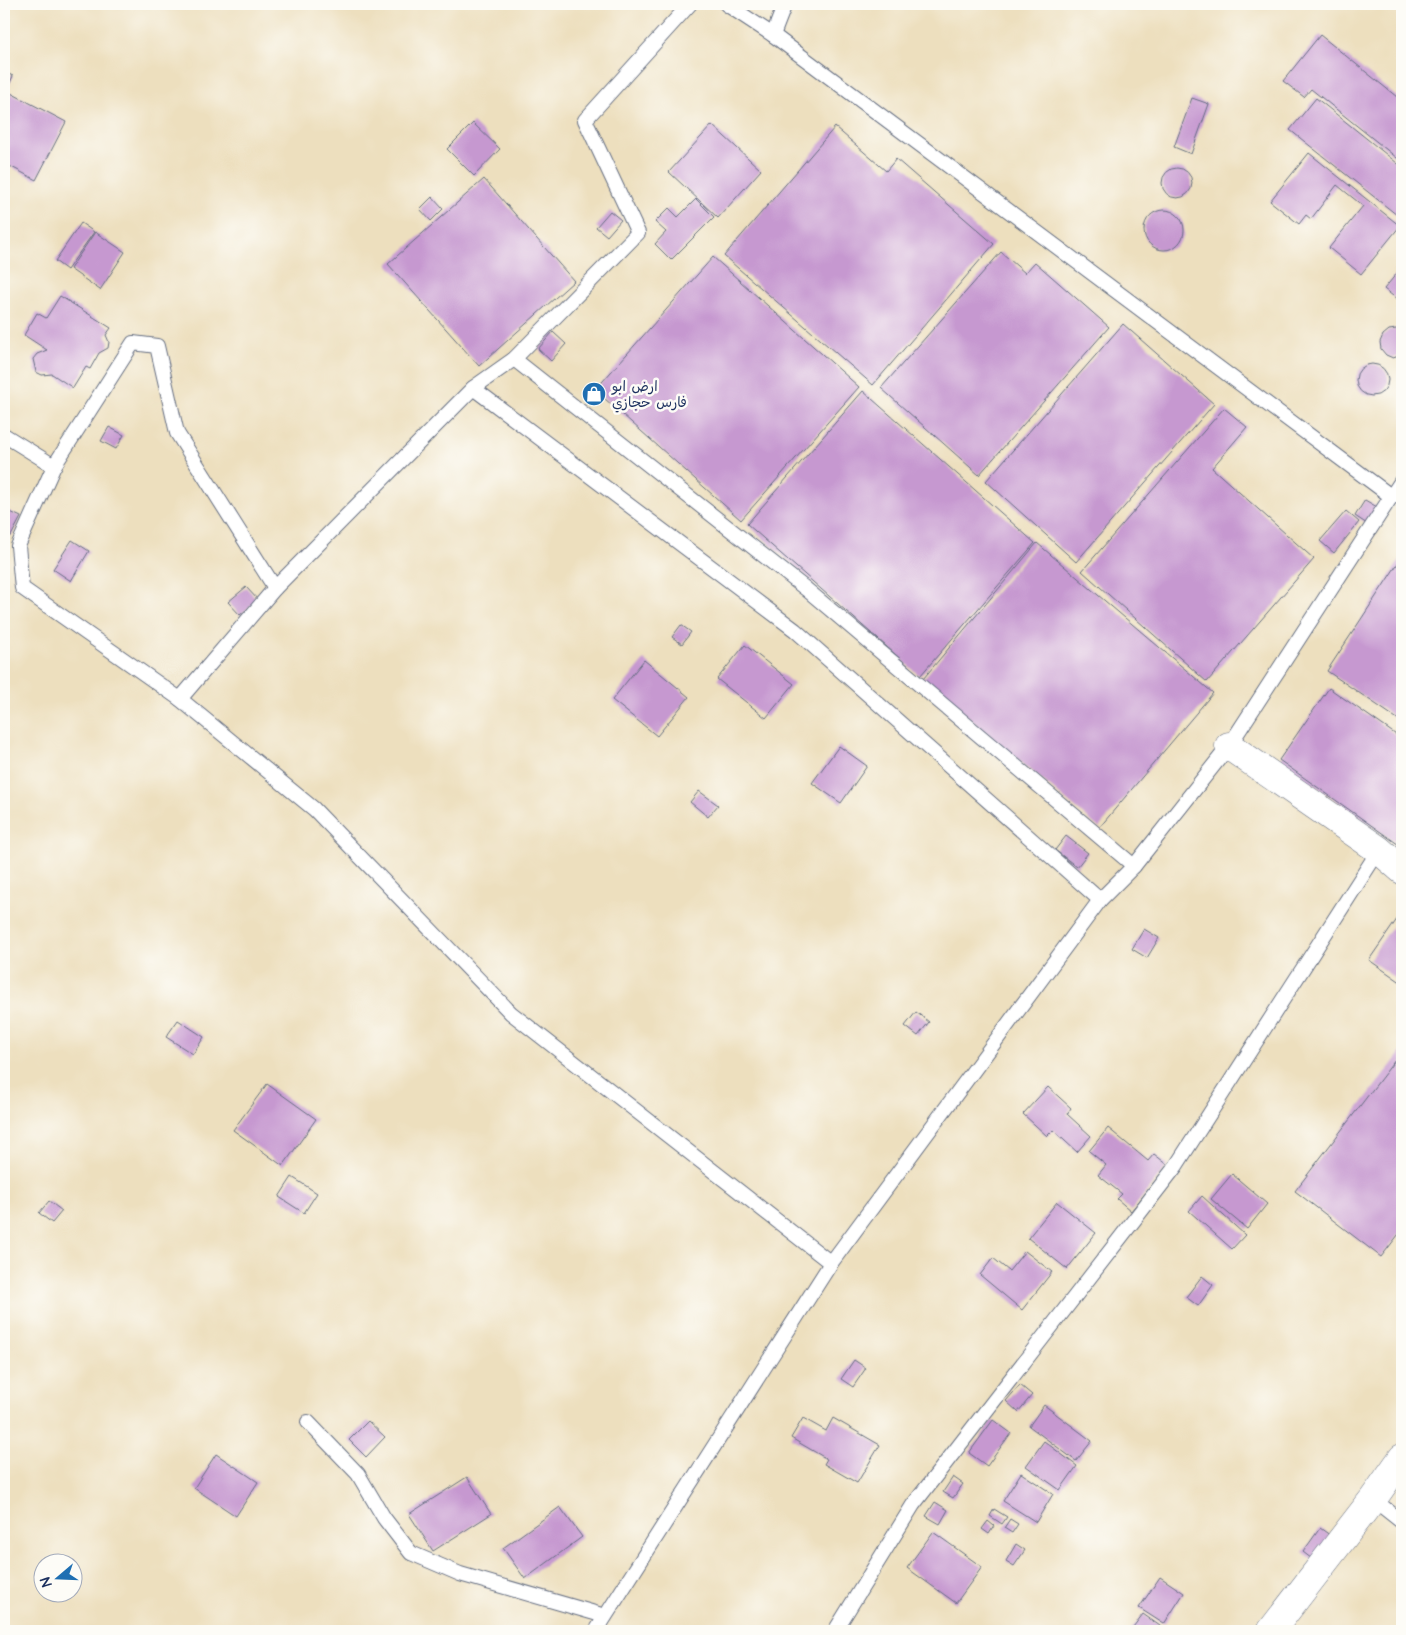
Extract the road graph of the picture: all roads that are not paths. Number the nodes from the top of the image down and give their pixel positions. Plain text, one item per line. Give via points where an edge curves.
1 (690, 4) edge
2 (726, 4) edge
3 (785, 4) edge
4 (773, 35) junction
5 (514, 359) junction
6 (473, 388) junction
7 (4, 435) edge
8 (54, 466) junction
9 (1402, 480) edge
10 (1392, 497) junction
11 (275, 588) junction
12 (180, 699) junction
13 (1229, 746) junction
14 (1379, 850) junction
15 (1134, 866) junction
16 (1402, 870) edge
17 (1100, 900) junction
18 (831, 1263) junction
19 (308, 1422) dead end
20 (1402, 1458) edge
21 (1373, 1499) junction
22 (1402, 1522) edge
23 (605, 1616) junction
24 (596, 1631) edge
25 (834, 1631) edge
26 (1272, 1631) edge

1 - 5 lane via 586,120 638,233
2 - 4 lane
3 - 4 lane
4 - 10 lane
5 - 6 lane
5 - 15 lane via 806,589
6 - 11 lane
6 - 17 lane via 795,630
7 - 8 lane
8 - 11 lane via 133,343 156,346 177,433
8 - 12 lane via 18,546 22,588
9 - 10 lane
10 - 13 lane
11 - 12 lane
12 - 18 lane via 314,809 511,1013
13 - 14 street
13 - 15 lane
14 - 16 street
14 - 25 lane via 1176,1166 913,1505
15 - 17 lane
17 - 18 lane
18 - 23 lane
19 - 23 lane via 358,1474 384,1518 411,1553 460,1574
20 - 21 street
21 - 22 lane
21 - 26 street
23 - 24 lane

